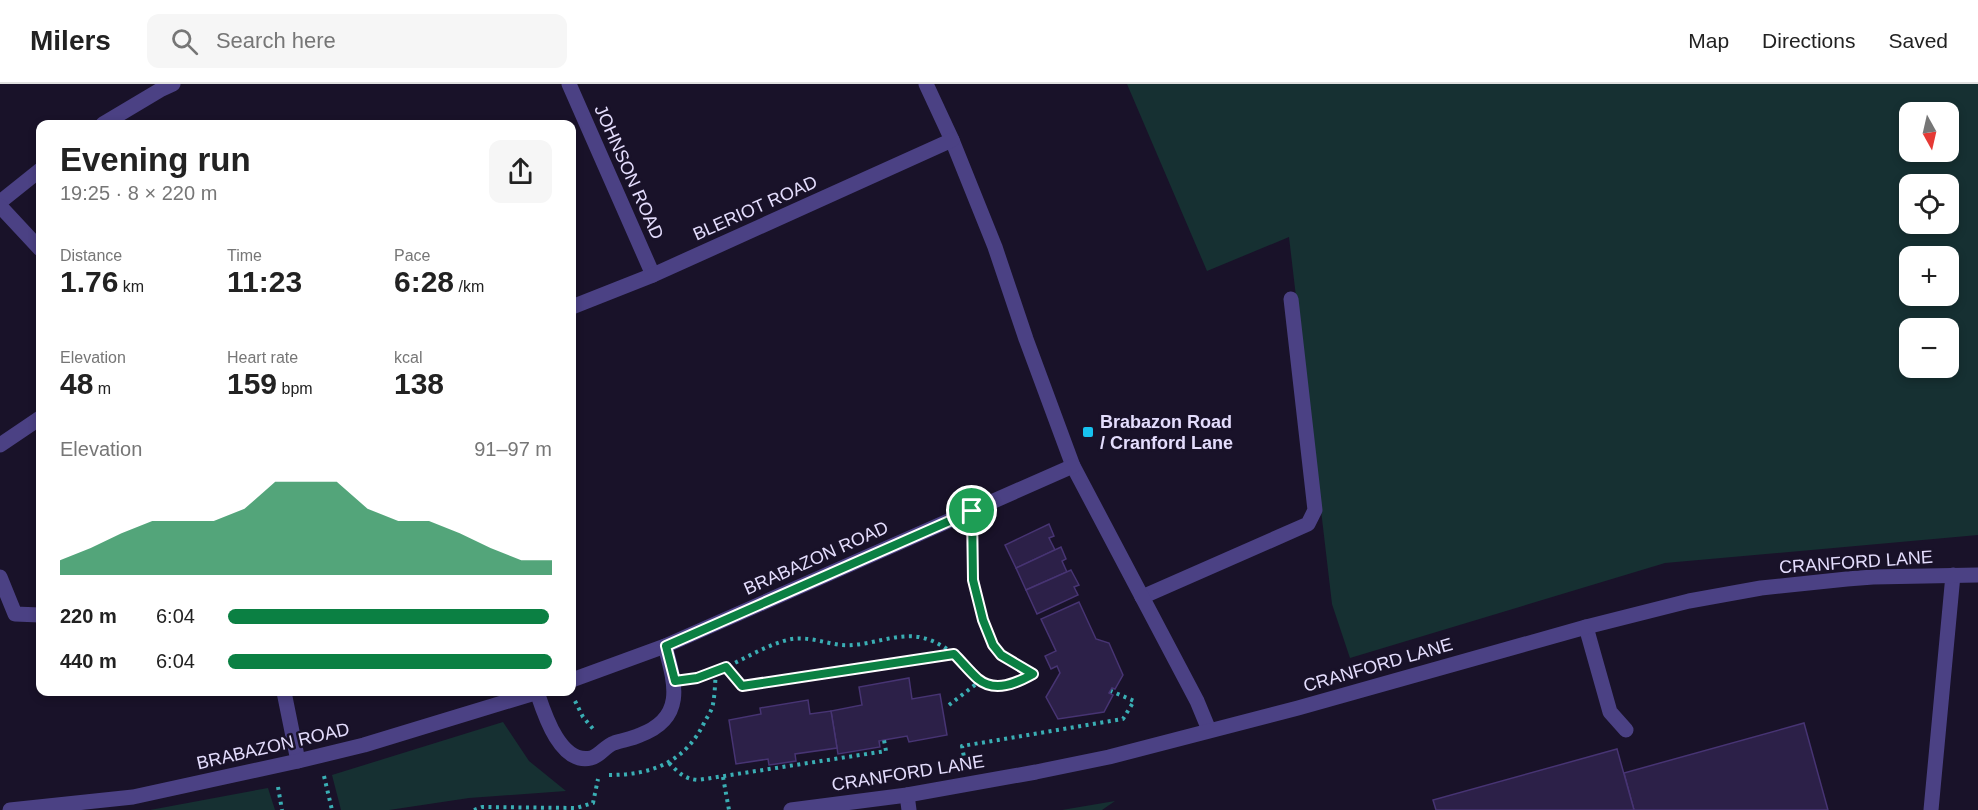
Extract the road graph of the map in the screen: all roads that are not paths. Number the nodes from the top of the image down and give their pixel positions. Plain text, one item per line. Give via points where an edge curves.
1 (173, 84) edge
2 (569, 84) edge
3 (926, 84) edge
4 (110, 120) edge
5 (952, 140) junction
6 (36, 173) edge
7 (0, 204) edge
8 (36, 244) edge
9 (653, 275) junction
10 (1291, 299) dead end
11 (576, 305) edge
12 (36, 421) edge
13 (0, 445) edge
14 (1073, 466) junction
15 (1953, 575) junction
16 (1978, 575) edge
17 (0, 577) edge
18 (1142, 597) junction
19 (36, 615) edge
20 (1586, 627) junction
21 (666, 646) junction
22 (576, 679) edge
23 (285, 696) edge
24 (525, 696) edge
25 (539, 696) edge
26 (1209, 730) junction
27 (1626, 730) dead end
28 (298, 761) junction
29 (908, 802) edge
30 (9, 810) edge
31 (791, 810) edge
32 (1930, 810) edge

1 - 4 street
2 - 9 street, JOHNSON ROAD
3 - 5 street
5 - 9 street, BLERIOT ROAD
5 - 14 street
6 - 7 street
7 - 8 street
9 - 11 street, BLERIOT ROAD
10 - 18 street via 1315,510 1308,524
12 - 13 street
14 - 18 street
14 - 21 street, BRABAZON ROAD
15 - 16 street, CRANFORD LANE
15 - 20 street, CRANFORD LANE via 1873,577 1761,588
15 - 32 street
17 - 19 street via 15,614
18 - 26 street
20 - 26 street, CRANFORD LANE
20 - 27 street via 1610,712
21 - 22 street, BRABAZON ROAD
21 - 25 street via 675,681 673,704 663,723 642,735 611,744 596,756 574,756 560,744
23 - 28 street
24 - 28 street, BRABAZON ROAD
26 - 29 street, CRANFORD LANE
28 - 30 street, BRABAZON ROAD via 133,797
29 - 31 street, CRANFORD LANE

